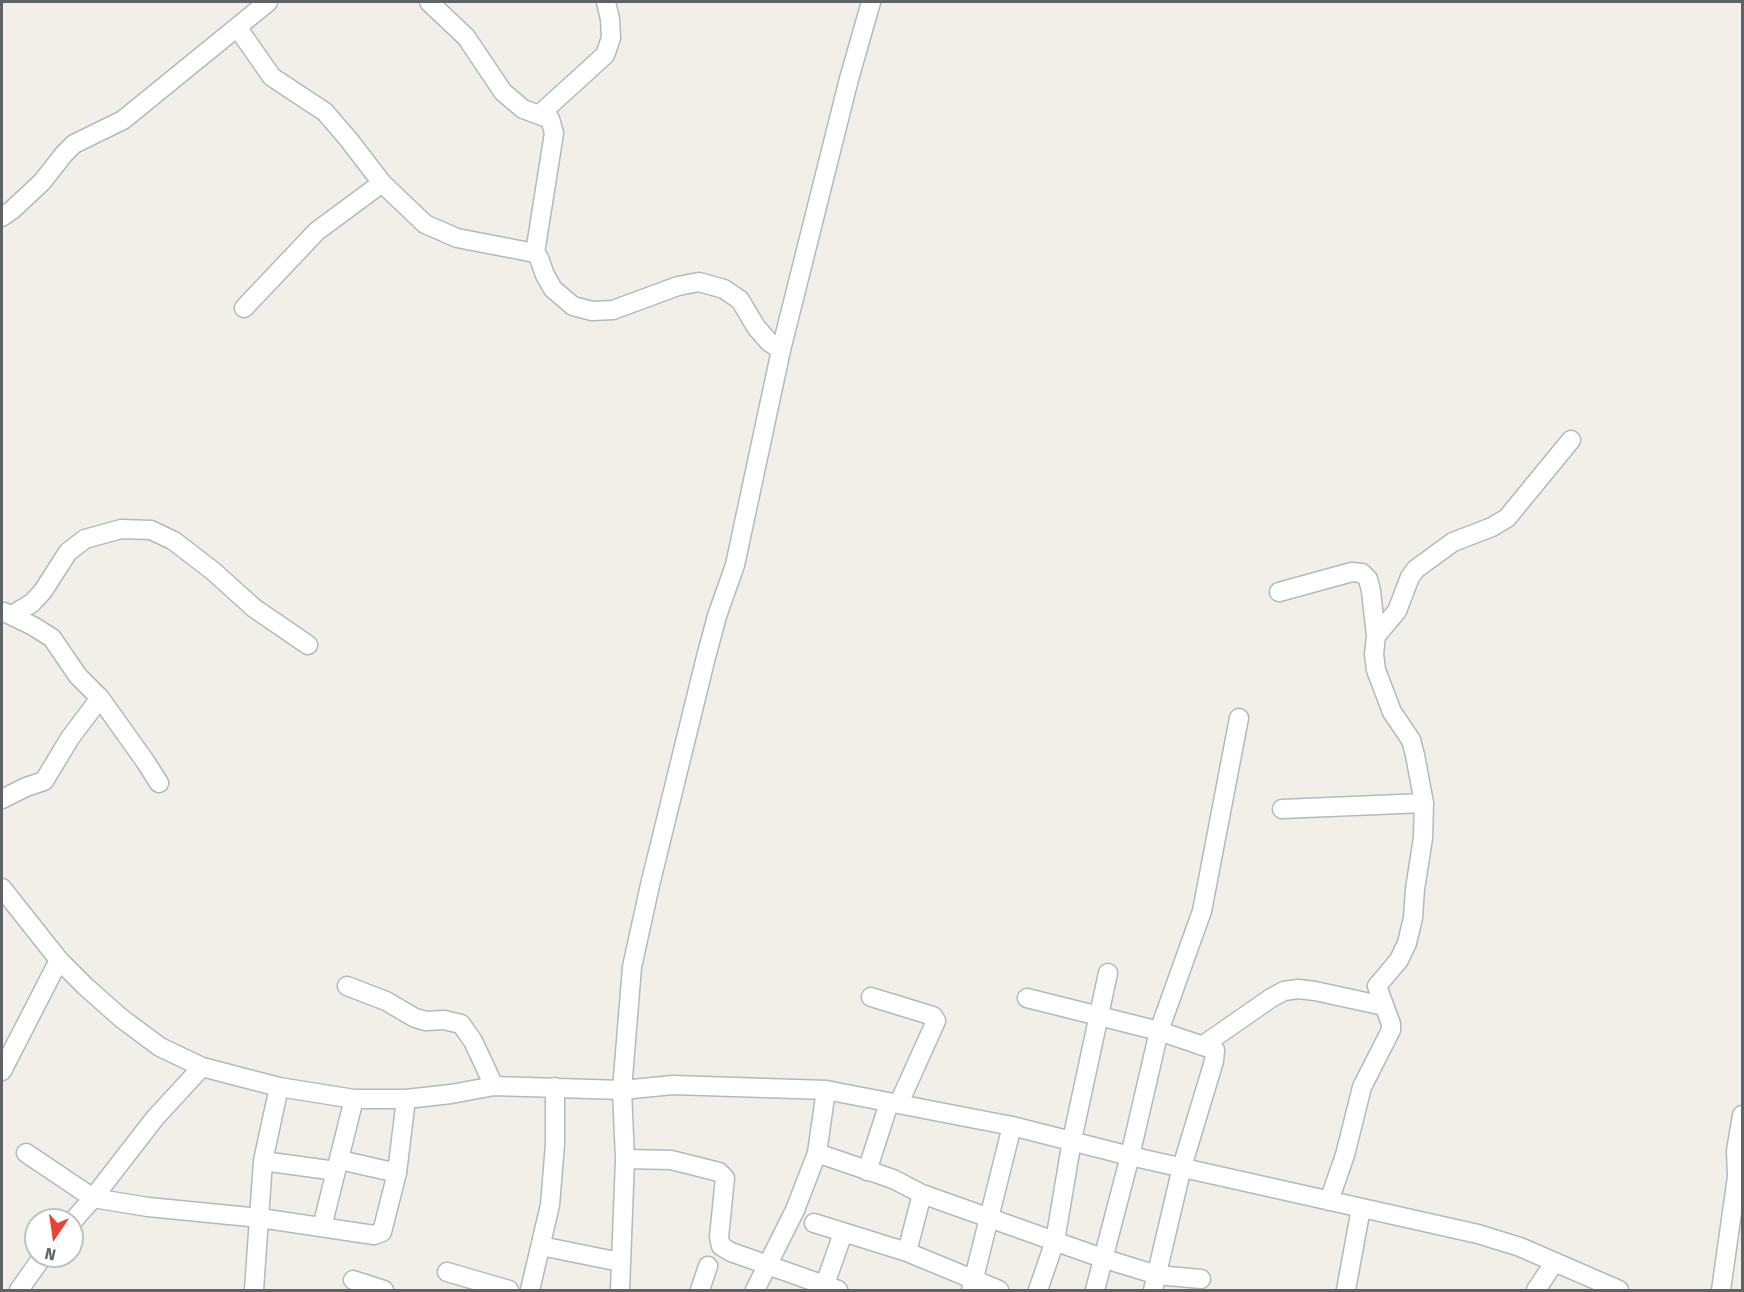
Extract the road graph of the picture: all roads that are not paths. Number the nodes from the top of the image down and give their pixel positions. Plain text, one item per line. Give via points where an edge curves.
1 (268, 2) edge
2 (429, 2) edge
3 (606, 2) edge
4 (871, 2) edge
5 (237, 27) junction
6 (540, 114) junction
7 (382, 183) junction
8 (2, 217) edge
9 (535, 253) junction
10 (244, 308) dead end
11 (781, 350) junction
12 (1571, 440) dead end
13 (1280, 592) dead end
14 (7, 613) edge
15 (1376, 636) junction
16 (308, 645) dead end
17 (100, 698) junction
18 (1239, 718) dead end
19 (159, 783) dead end
20 (2, 799) edge
21 (1425, 803) junction
22 (1282, 808) dead end
23 (2, 888) edge
24 (59, 960) junction
25 (1108, 973) dead end
26 (347, 986) dead end
27 (871, 997) dead end
28 (1027, 998) dead end
29 (1384, 1006) junction
30 (1098, 1017) junction
31 (1160, 1031) junction
32 (1202, 1046) junction
33 (201, 1066) junction
34 (2, 1071) edge
35 (494, 1086) junction
36 (279, 1088) junction
37 (555, 1088) junction
38 (622, 1090) junction
39 (826, 1090) junction
40 (354, 1099) junction
41 (406, 1099) junction
42 (894, 1103) junction
43 (1743, 1115) edge
44 (1012, 1126) junction
45 (1072, 1140) junction
46 (26, 1153) dead end
47 (817, 1153) junction
48 (1130, 1156) junction
49 (625, 1159) junction
50 (263, 1161) junction
51 (338, 1166) junction
52 (1182, 1167) junction
53 (867, 1171) junction
54 (397, 1173) junction
55 (922, 1194) junction
56 (93, 1198) junction
57 (1329, 1201) junction
58 (84, 1208) edge
59 (1361, 1208) junction
60 (989, 1217) junction
61 (260, 1218) junction
62 (814, 1223) dead end
63 (322, 1227) junction
64 (843, 1233) junction
65 (1055, 1240) junction
66 (541, 1246) junction
67 (907, 1252) junction
68 (1102, 1258) junction
69 (620, 1262) junction
70 (1554, 1263) junction
71 (767, 1264) junction
72 (708, 1266) dead end
73 (35, 1268) edge
74 (447, 1272) dead end
75 (1201, 1278) dead end
76 (353, 1280) dead end
77 (1155, 1282) edge
78 (972, 1286) edge
79 (829, 1289) edge
80 (19, 1290) edge
81 (254, 1290) edge
82 (384, 1290) edge
83 (509, 1290) edge
84 (530, 1290) edge
85 (620, 1290) edge
86 (700, 1290) edge
87 (755, 1290) edge
88 (999, 1290) edge
89 (1038, 1290) edge
90 (1095, 1290) edge
91 (1346, 1290) edge
92 (1536, 1290) edge
93 (1619, 1290) edge
94 (1721, 1290) edge

1 - 5 street
2 - 6 street via 466,37 503,92 523,109
3 - 6 street via 611,38 605,55
4 - 11 street
5 - 7 street via 272,77 325,112
5 - 8 street via 123,120 74,144 42,182
6 - 9 street via 550,119 554,133
7 - 9 street via 425,224 457,238
7 - 10 street via 317,231
9 - 11 street via 553,288 573,306 591,311 613,310 699,282 724,288 741,300 756,327
11 - 38 street via 735,565 705,661 647,896 631,978
12 - 15 street via 1507,518 1453,542 1416,569 1397,611
13 - 15 street via 1352,572 1362,573 1371,591
14 - 16 street via 32,603 68,552 85,539 121,530 151,530 174,541 254,608
14 - 17 street via 52,638 78,676
15 - 21 street via 1376,670 1392,712 1411,740
17 - 19 street
17 - 20 street via 44,781
18 - 31 street via 1202,911
21 - 22 street
21 - 29 street via 1407,943 1399,960 1377,986
23 - 24 street
24 - 33 street via 144,1036
24 - 34 street
25 - 30 street
26 - 35 street via 386,1001 415,1018 461,1024
27 - 42 street via 933,1016 936,1021
28 - 30 street
29 - 32 street via 1315,991 1284,991
29 - 57 street via 1391,1030 1362,1087
30 - 31 street
30 - 45 street
31 - 32 street
31 - 48 street
32 - 52 street via 1215,1050 1215,1054
33 - 36 street
33 - 56 street
35 - 37 street
35 - 41 street
36 - 40 street
36 - 50 street
37 - 38 street
37 - 66 street via 550,1205
38 - 39 street via 673,1085
38 - 49 street
39 - 42 street
39 - 47 street
40 - 41 street
40 - 51 street
41 - 54 street
42 - 44 street
42 - 53 street
43 - 94 street
44 - 45 street
44 - 60 street
45 - 48 street
45 - 65 street
46 - 56 street
47 - 53 street
47 - 71 street via 795,1210
48 - 52 street
48 - 68 street
49 - 69 street
49 - 71 street via 671,1160 719,1172 725,1178 719,1237 722,1246
50 - 51 street
50 - 61 street
51 - 54 street
51 - 63 street
52 - 57 street
52 - 77 street
53 - 55 street
54 - 63 street via 382,1232 374,1235
55 - 60 street
55 - 67 street
56 - 58 street
56 - 61 street
57 - 59 street
59 - 70 street via 1478,1234
59 - 91 street
60 - 65 street
60 - 78 street
61 - 63 street
61 - 81 street
62 - 64 street
64 - 67 street
64 - 79 street
65 - 68 street
65 - 89 street
66 - 69 street
66 - 84 street
67 - 78 street
68 - 77 street
68 - 90 street
69 - 85 street
70 - 92 street
70 - 93 street
71 - 79 street
71 - 87 street
72 - 86 street
73 - 80 street
74 - 83 street
75 - 77 street
76 - 82 street
78 - 88 street

